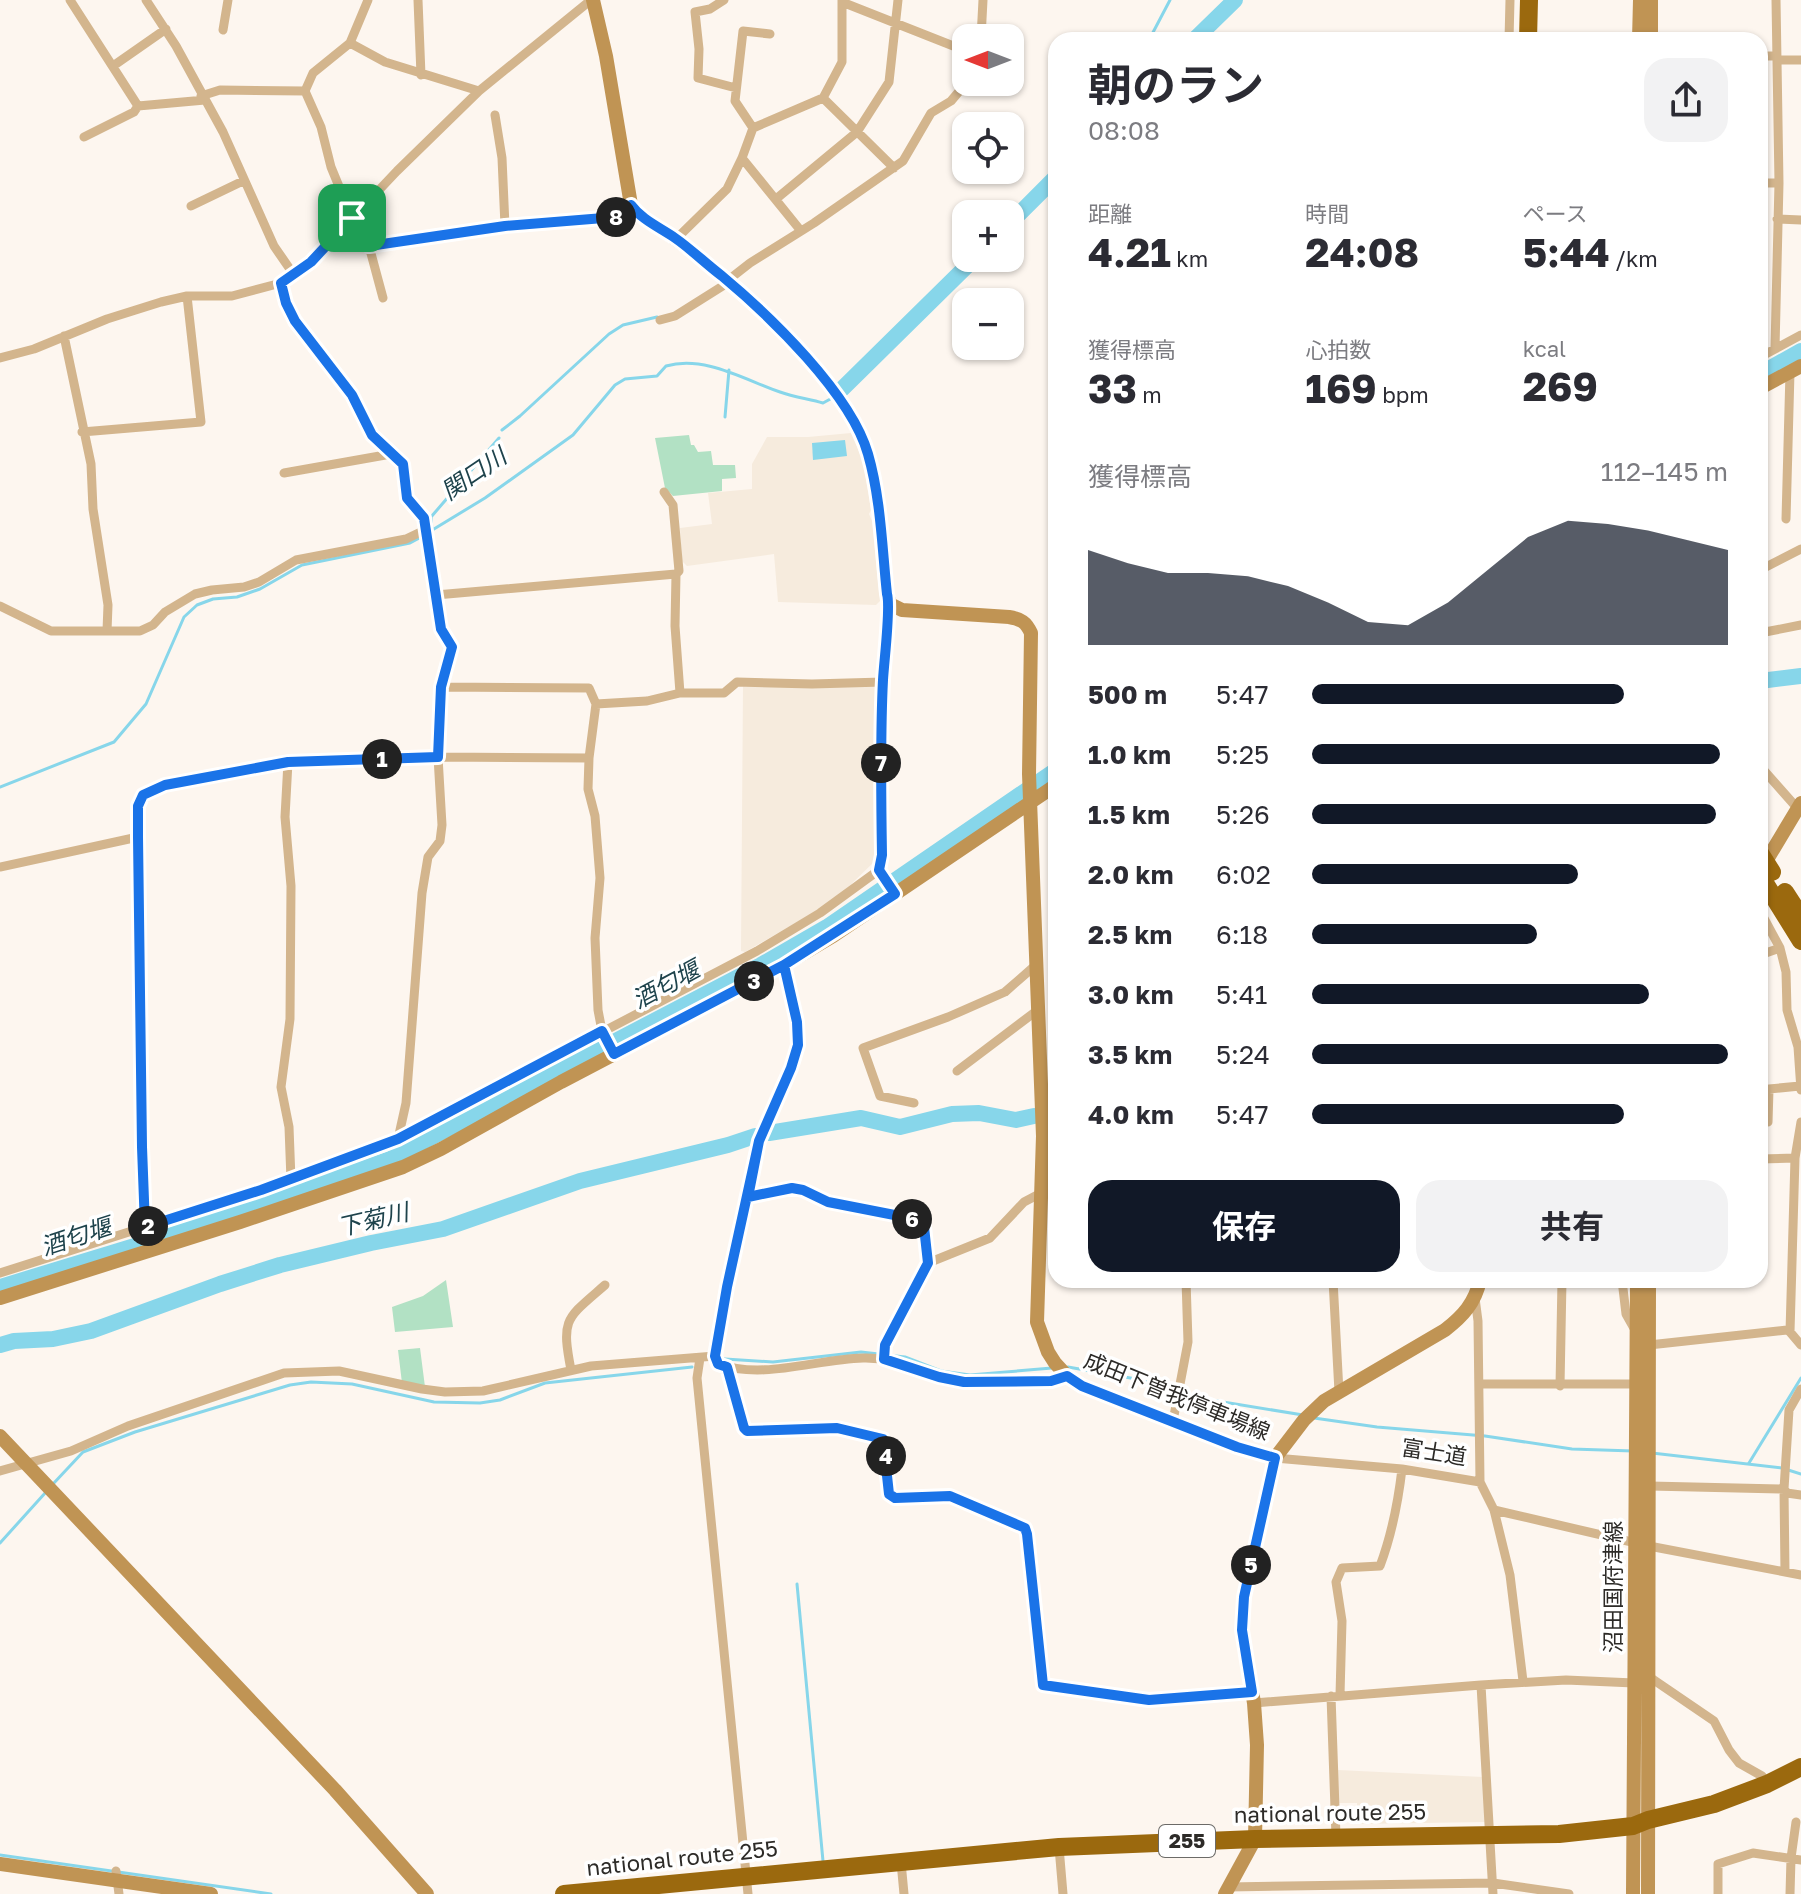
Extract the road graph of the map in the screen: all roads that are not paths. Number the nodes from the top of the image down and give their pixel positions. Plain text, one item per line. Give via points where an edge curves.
1 (70, 0) edge
2 (146, 0) edge
3 (228, 0) edge
4 (368, 0) edge
5 (418, 0) edge
6 (592, 0) edge
7 (724, 0) edge
8 (898, 0) edge
9 (983, 0) edge
10 (1510, 0) edge
11 (1517, 0) edge
12 (1529, 0) edge
13 (1640, 0) edge
14 (1651, 0) edge
15 (1776, 0) edge
16 (842, 1) edge
17 (895, 24) junction
18 (982, 24) edge
19 (166, 29) junction
20 (223, 30) dead end
21 (1509, 32) edge
22 (1516, 32) edge
23 (1528, 32) edge
24 (1639, 32) edge
25 (1651, 32) edge
26 (770, 34) dead end
27 (350, 43) junction
28 (952, 46) edge
29 (1768, 57) edge
30 (1777, 58) junction
31 (1801, 60) edge
32 (113, 66) junction
33 (421, 75) junction
34 (736, 88) junction
35 (305, 91) junction
36 (479, 91) junction
37 (955, 96) edge
38 (203, 98) junction
39 (823, 98) junction
40 (138, 106) junction
41 (495, 115) dead end
42 (753, 128) junction
43 (857, 132) junction
44 (84, 137) dead end
45 (742, 158) junction
46 (894, 168) junction
47 (243, 181) junction
48 (1768, 183) edge
49 (1779, 183) junction
50 (776, 199) junction
51 (631, 205) junction
52 (191, 206) dead end
53 (352, 218) junction
54 (1777, 219) junction
55 (1801, 220) edge
56 (505, 226) junction
57 (801, 231) junction
58 (676, 239) junction
59 (369, 246) junction
60 (294, 275) junction
61 (728, 281) junction
62 (281, 283) junction
63 (187, 296) junction
64 (383, 298) dead end
65 (660, 320) dead end
66 (1801, 335) edge
67 (64, 336) junction
68 (1775, 348) junction
69 (1768, 352) edge
70 (0, 358) edge
71 (1795, 369) edge
72 (1768, 384) edge
73 (82, 432) junction
74 (391, 454) junction
75 (284, 473) dead end
76 (664, 492) dead end
77 (1786, 519) dead end
78 (428, 533) junction
79 (1801, 549) edge
80 (1768, 566) edge
81 (676, 574) junction
82 (436, 595) junction
83 (890, 604) junction
84 (0, 606) edge
85 (1801, 625) edge
86 (107, 631) junction
87 (1768, 631) edge
88 (883, 682) junction
89 (441, 687) junction
90 (680, 693) junction
91 (596, 704) junction
92 (438, 757) junction
93 (589, 758) junction
94 (288, 762) junction
95 (1768, 776) edge
96 (1048, 790) edge
97 (1030, 802) junction
98 (1798, 812) edge
99 (138, 837) junction
100 (0, 867) edge
101 (1768, 868) edge
102 (881, 873) junction
103 (1768, 880) edge
104 (1768, 882) edge
105 (895, 894) junction
106 (1801, 917) edge
107 (1768, 926) edge
108 (1801, 941) edge
109 (1780, 948) junction
110 (1768, 952) edge
111 (1037, 964) junction
112 (784, 965) junction
113 (1039, 1009) junction
114 (602, 1031) junction
115 (614, 1054) junction
116 (1800, 1068) edge
117 (957, 1071) dead end
118 (1801, 1088) edge
119 (914, 1103) dead end
120 (1048, 1111) edge
121 (1768, 1122) dead end
122 (1801, 1122) edge
123 (398, 1139) junction
124 (1795, 1158) junction
125 (1768, 1159) edge
126 (291, 1180) junction
127 (1047, 1186) edge
128 (748, 1197) junction
129 (145, 1227) junction
130 (928, 1263) junction
131 (0, 1273) edge
132 (605, 1285) dead end
133 (1186, 1288) edge
134 (1333, 1288) edge
135 (1478, 1288) edge
136 (1562, 1288) edge
137 (1623, 1288) edge
138 (1637, 1288) edge
139 (1649, 1288) edge
140 (0, 1298) edge
141 (1475, 1298) junction
142 (1790, 1332) junction
143 (1637, 1333) junction
144 (1649, 1345) junction
145 (1801, 1345) edge
146 (884, 1355) junction
147 (715, 1356) junction
148 (700, 1358) junction
149 (727, 1367) junction
150 (571, 1370) junction
151 (1067, 1376) junction
152 (1479, 1384) junction
153 (1637, 1384) junction
154 (1560, 1386) junction
155 (1801, 1389) edge
156 (1339, 1392) junction
157 (1173, 1421) junction
158 (0, 1436) edge
159 (1642, 1452) junction
160 (1275, 1458) junction
161 (27, 1464) junction
162 (1402, 1469) junction
163 (0, 1471) edge
164 (1480, 1482) junction
165 (1650, 1486) junction
166 (1784, 1489) junction
167 (1801, 1495) edge
168 (1494, 1510) junction
169 (1642, 1544) junction
170 (1785, 1572) junction
171 (1801, 1575) edge
172 (1648, 1676) junction
173 (1523, 1681) junction
174 (1634, 1683) junction
175 (1481, 1685) junction
176 (1336, 1696) junction
177 (1253, 1698) junction
178 (1801, 1767) edge
179 (1767, 1784) junction
180 (1796, 1822) dead end
181 (1641, 1823) junction
182 (1491, 1834) junction
183 (1336, 1837) junction
184 (1255, 1839) junction
185 (1059, 1847) junction
186 (1796, 1859) edge
187 (901, 1861) junction
188 (0, 1864) edge
189 (118, 1881) edge
190 (748, 1885) edge
191 (1338, 1889) edge
192 (1433, 1889) edge
193 (1493, 1889) edge
194 (1226, 1891) edge
195 (211, 1894) edge
196 (427, 1894) edge
197 (564, 1894) edge
198 (904, 1894) edge
199 (1063, 1894) edge
200 (1569, 1894) edge
201 (1633, 1894) edge
202 (1648, 1894) edge
203 (1718, 1894) edge
204 (1790, 1894) edge

1 - 32 street
2 - 19 street
3 - 20 street
4 - 27 street
5 - 33 street
6 - 36 street
6 - 51 main road
7 - 34 street via 695,12 698,78
8 - 17 street
9 - 18 street
10 - 21 street
11 - 22 highway
12 - 23 highway
13 - 24 main road
14 - 25 main road
15 - 30 street
16 - 17 street
16 - 39 street via 842,62
17 - 28 street
17 - 43 street via 889,82
19 - 32 street
19 - 38 street
26 - 34 street via 743,31
27 - 33 street
27 - 35 street via 313,73
29 - 30 street
30 - 31 street
30 - 49 street
32 - 40 street
33 - 36 street
34 - 42 street via 735,101
35 - 38 street via 220,90
35 - 53 street
36 - 53 street
37 - 46 street via 931,113
38 - 40 street
38 - 47 street
39 - 42 street
39 - 43 street
40 - 44 street
41 - 56 street
42 - 45 street
43 - 46 street
43 - 50 street
45 - 50 street
45 - 58 street via 727,189
46 - 57 street
47 - 52 street
47 - 60 street
48 - 49 street
49 - 54 street
50 - 57 street
51 - 56 street via 616,217
51 - 58 main road
53 - 59 street
53 - 60 street
54 - 55 street
54 - 68 street
56 - 59 street
57 - 61 street
58 - 61 main road
59 - 64 street
60 - 62 street
61 - 65 street
61 - 83 main road via 765,312 855,422 868,454
62 - 63 street via 232,296
62 - 74 street via 295,321 352,395 372,435
63 - 67 street
63 - 73 street via 201,422
66 - 68 street
67 - 70 street
67 - 73 street
68 - 69 street
71 - 72 main road
71 - 77 street
73 - 86 street via 91,464
74 - 75 street
74 - 78 street via 403,464 407,498 424,518
76 - 81 street via 673,505
78 - 82 street
78 - 86 street via 296,560 259,582 195,594 140,631
79 - 80 street
81 - 82 street
81 - 90 street
82 - 89 street via 441,629 452,647
83 - 88 street
83 - 97 main road, 成田下曽我停車場線 via 902,610 1009,617 1027,624
84 - 86 street via 51,631
85 - 87 street
88 - 90 street via 737,682 724,693
88 - 102 street
89 - 91 street via 589,688
89 - 92 street
90 - 91 street
91 - 93 street
92 - 93 street
92 - 94 street
92 - 123 street via 442,825 440,841 428,857 422,893 406,1103
93 - 114 street via 600,878 595,938
94 - 99 street via 147,791 138,806
94 - 126 street via 290,1019 281,1087
95 - 98 street
96 - 97 main road
97 - 105 main road
97 - 111 main road, 成田下曽我停車場線
98 - 101 main road
99 - 100 street
99 - 129 street
102 - 105 street
102 - 114 street via 757,951
103 - 106 highway
104 - 108 highway
105 - 112 main road
107 - 109 street
109 - 110 street
109 - 116 street
111 - 113 main road, 成田下曽我停車場線
111 - 119 street via 1005,992 863,1048 880,1096
112 - 115 main road
112 - 128 street via 798,1045 759,1141
113 - 117 street
113 - 120 main road, 成田下曽我停車場線
114 - 115 street
114 - 123 street
115 - 140 main road via 403,1167
116 - 118 street
118 - 121 street via 1769,1089
122 - 124 street
123 - 126 street
124 - 125 street
124 - 142 street
126 - 129 street
127 - 130 street via 990,1238
127 - 151 main road, 成田下曽我停車場線 via 1037,1322 1048,1352
128 - 130 street via 792,1188 828,1202 920,1220
128 - 147 street
129 - 131 street
130 - 146 street
132 - 150 street via 567,1322
133 - 157 street via 1188,1342
134 - 156 street
135 - 141 main road, 富士道
136 - 154 street
137 - 143 street via 1626,1314
138 - 143 main road, 沼田国府津線
139 - 144 main road, 沼田国府津線
141 - 152 street, 富士道
141 - 156 main road via 1445,1330
142 - 144 street
142 - 145 street
143 - 153 main road, 沼田国府津線
144 - 159 main road, 沼田国府津線
146 - 149 street via 775,1369
146 - 151 street via 964,1382 1051,1381
147 - 148 street
147 - 149 street
148 - 150 street
148 - 190 street via 698,1392
149 - 177 street via 747,1431 837,1428 883,1439 889,1494 895,1498 950,1496 1025,1528 1043,1685 1149,1700
150 - 161 street via 483,1391 445,1392 339,1371 284,1373
151 - 157 main road, 成田下曽我停車場線
152 - 154 street
152 - 164 street, 富士道
153 - 154 street
153 - 159 main road, 沼田国府津線
155 - 166 street via 1789,1410
156 - 160 main road via 1307,1417
157 - 160 main road, 成田下曽我停車場線
158 - 161 main road
159 - 165 main road, 沼田国府津線
159 - 169 main road, 沼田国府津線
160 - 162 street, 富士道
160 - 177 main road, 成田下曽我停車場線 via 1242,1618
161 - 163 street
161 - 196 main road
162 - 164 street, 富士道
162 - 176 street via 1380,1566 1351,1565 1337,1575 1342,1621
164 - 168 street
165 - 166 street
165 - 169 main road, 沼田国府津線
166 - 167 street
166 - 170 street
168 - 169 street
168 - 173 street via 1510,1575
169 - 170 street
169 - 172 main road, 沼田国府津線
169 - 174 main road, 沼田国府津線
170 - 171 street
172 - 179 street via 1714,1721 1739,1763
172 - 181 main road, 沼田国府津線
173 - 174 street
173 - 175 street
174 - 181 main road, 沼田国府津線
175 - 176 street
175 - 182 street
176 - 177 street
176 - 183 street
177 - 184 main road, 成田下曽我停車場線
178 - 179 highway, national route 255 / 255
179 - 181 highway, national route 255 / 255
180 - 186 street
181 - 182 highway, national route 255 / 255 via 1559,1834
181 - 201 main road, 沼田国府津線
181 - 202 main road, 沼田国府津線
182 - 183 highway, national route 255 / 255
182 - 193 street
183 - 184 highway, national route 255 / 255
184 - 185 highway, national route 255 / 255
184 - 194 main road
185 - 187 highway, national route 255 / 255
185 - 199 street
186 - 203 street via 1753,1853 1718,1864
186 - 204 street
187 - 190 highway, national route 255 / 255
187 - 198 street
188 - 189 main road
189 - 195 main road
190 - 197 highway, national route 255 / 255
191 - 192 street
191 - 194 street
192 - 193 street
193 - 200 street

